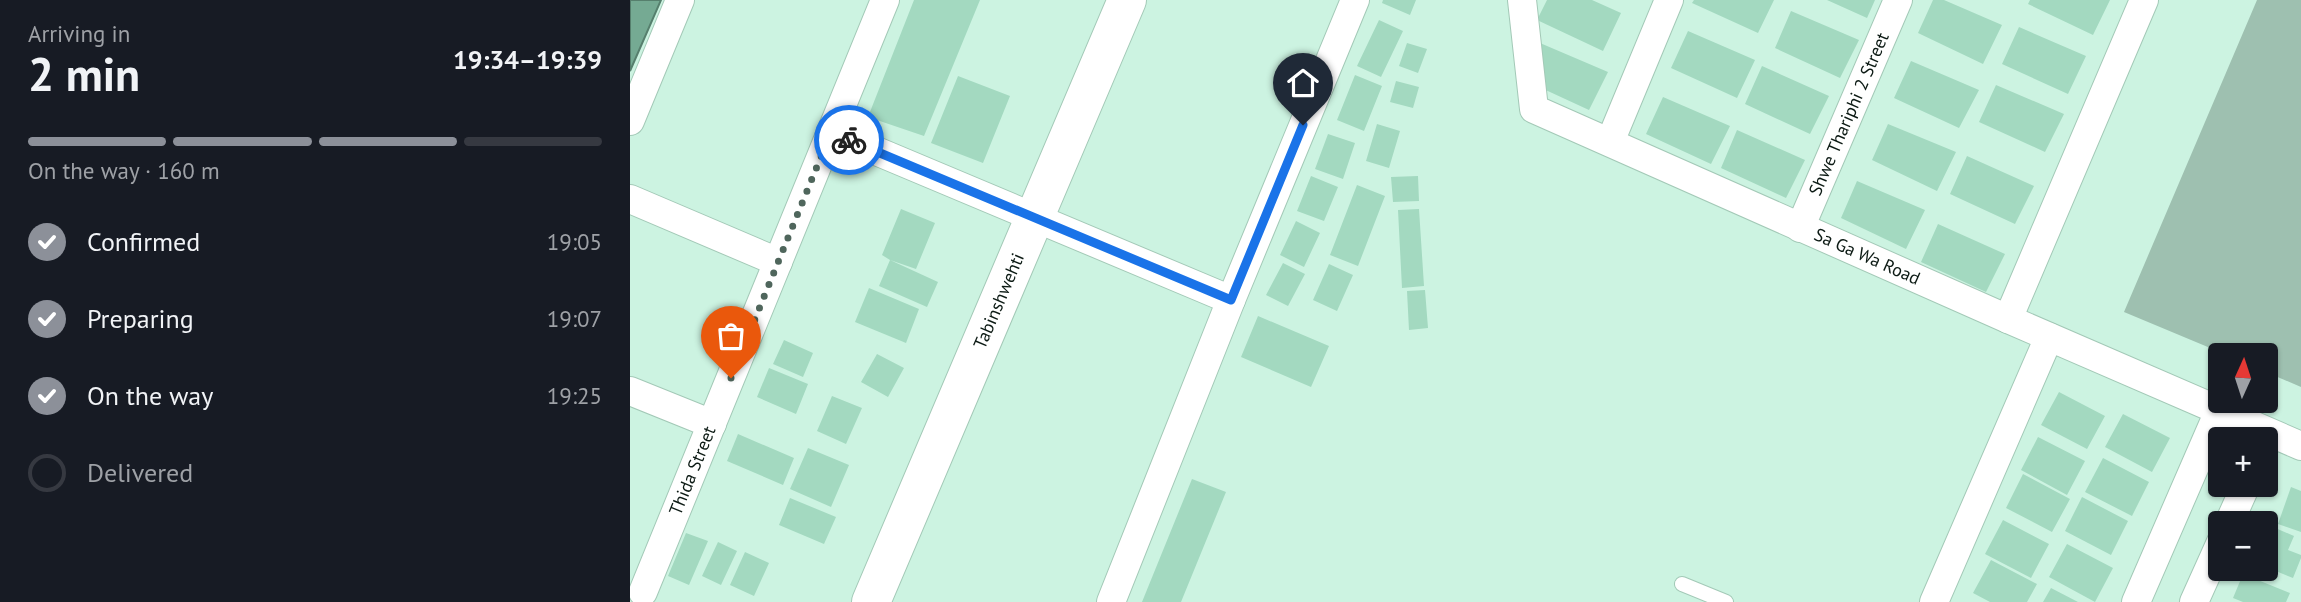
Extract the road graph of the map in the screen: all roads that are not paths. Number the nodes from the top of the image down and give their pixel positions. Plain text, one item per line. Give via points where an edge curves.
1 (680, 0) edge
2 (885, 0) edge
3 (1127, 0) edge
4 (1355, 0) edge
5 (1522, 0) edge
6 (1669, 0) edge
7 (1898, 0) edge
8 (2144, 0) edge
9 (630, 121) edge
10 (831, 132) junction
11 (1610, 142) junction
12 (630, 199) edge
13 (1034, 217) junction
14 (1801, 228) junction
15 (778, 262) junction
16 (1231, 300) junction
17 (2008, 319) junction
18 (2049, 337) junction
19 (630, 390) edge
20 (2208, 406) edge
21 (2218, 413) edge
22 (2223, 413) edge
23 (712, 424) junction
24 (2250, 427) edge
25 (2278, 439) edge
26 (2301, 446) edge
27 (2208, 571) edge
28 (1682, 584) dead end
29 (647, 594) edge
30 (871, 602) edge
31 (1111, 602) edge
32 (1726, 602) edge
33 (1934, 602) edge
34 (2136, 602) edge
35 (2194, 602) edge

1 - 9 street
2 - 10 street, Thida Street
3 - 13 main road, Tabinshwehti
4 - 16 street
5 - 11 street, Sa Ga Wa Road via 1534,109
6 - 11 street
7 - 14 street, Shwe Thariphi 2 Street
8 - 17 street
10 - 13 street
10 - 15 street, Thida Street
11 - 14 street, Sa Ga Wa Road
12 - 15 street
13 - 16 street
13 - 30 main road, Tabinshwehti
14 - 17 street, Sa Ga Wa Road
15 - 23 street, Thida Street
16 - 31 street
17 - 18 street, Sa Ga Wa Road
18 - 20 street, Sa Ga Wa Road
18 - 33 street
19 - 23 street
21 - 34 street
22 - 24 street, Sa Ga Wa Road
23 - 29 street, Thida Street
25 - 26 street, Sa Ga Wa Road
27 - 35 street
28 - 32 lane

